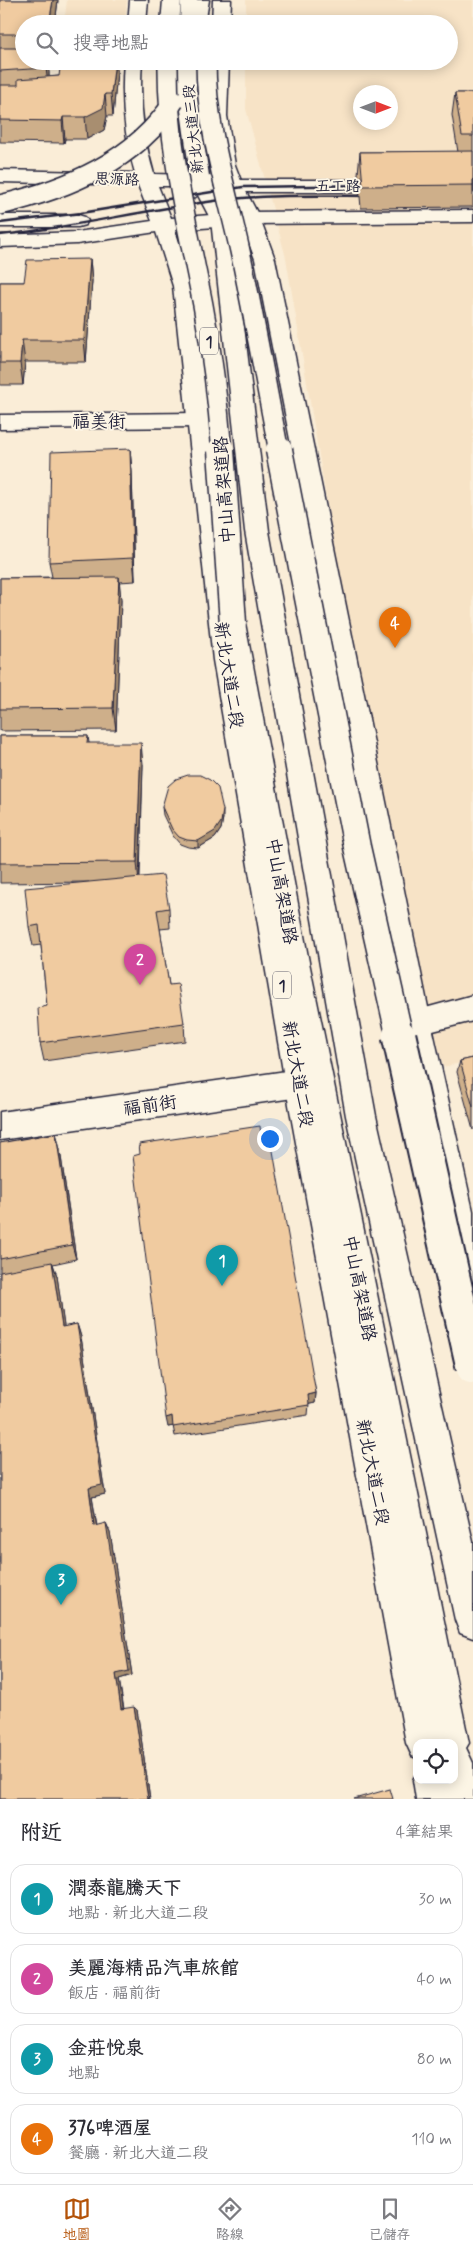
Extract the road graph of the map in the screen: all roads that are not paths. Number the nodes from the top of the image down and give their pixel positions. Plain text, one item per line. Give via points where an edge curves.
1 (139, 0) edge
2 (172, 0) edge
3 (190, 0) edge
4 (200, 0) edge
5 (207, 0) edge
6 (222, 0) edge
7 (137, 15) edge
8 (171, 15) edge
9 (189, 15) edge
10 (198, 15) edge
11 (206, 15) edge
12 (221, 15) edge
13 (132, 70) edge
14 (168, 70) edge
15 (186, 70) edge
16 (188, 70) edge
17 (206, 70) edge
18 (220, 70) edge
19 (0, 176) edge
20 (147, 180) junction
21 (200, 180) junction
22 (233, 186) junction
23 (473, 186) edge
24 (0, 205) edge
25 (473, 216) edge
26 (250, 218) junction
27 (221, 220) junction
28 (0, 221) edge
29 (164, 226) junction
30 (0, 242) edge
31 (198, 420) junction
32 (0, 422) edge
33 (473, 1008) edge
34 (417, 1022) junction
35 (300, 1083) junction
36 (0, 1126) edge
37 (473, 1283) edge
38 (473, 1367) edge
39 (473, 1620) edge
40 (423, 1739) edge
41 (449, 1739) edge
42 (458, 1780) edge
43 (433, 1784) edge
44 (435, 1799) edge
45 (462, 1799) edge

1 - 7 main road
2 - 8 main road
3 - 9 main road
4 - 10 main road
5 - 11 main road
6 - 12 main road
13 - 20 main road, 1 via 134,126
14 - 41 main road, 中山高架道路 / 1, bridge via 170,125 209,338 217,402 233,622 297,972
15 - 24 main road, bridge via 172,104 143,138 123,154 64,186 31,199
16 - 21 main road, 新北大道三段 via 187,89
17 - 38 main road, bridge via 212,131 240,252 357,848
18 - 22 main road, 新北大道三段 via 220,139
19 - 20 main road, 思源路
20 - 21 main road, 思源路
20 - 29 main road, 1
21 - 22 main road, 思源路
21 - 27 main road
21 - 29 main road, 新北大道三段
22 - 23 main road, 五工路
22 - 26 main road, 新北大道三段
25 - 26 main road, 五工路
26 - 27 main road
26 - 34 main road via 265,259
27 - 29 main road
27 - 39 main road via 257,531 361,1116
28 - 29 main road
29 - 30 main road via 77,238
29 - 31 main road, 新北大道二段 / 1 via 183,286
31 - 32 main road, 福美街
31 - 35 main road, 新北大道二段 / 1 via 225,660
33 - 34 main road
34 - 37 main road
35 - 36 main road, 福前街
35 - 40 main road, 新北大道二段 / 1
42 - 45 main road
43 - 44 main road

